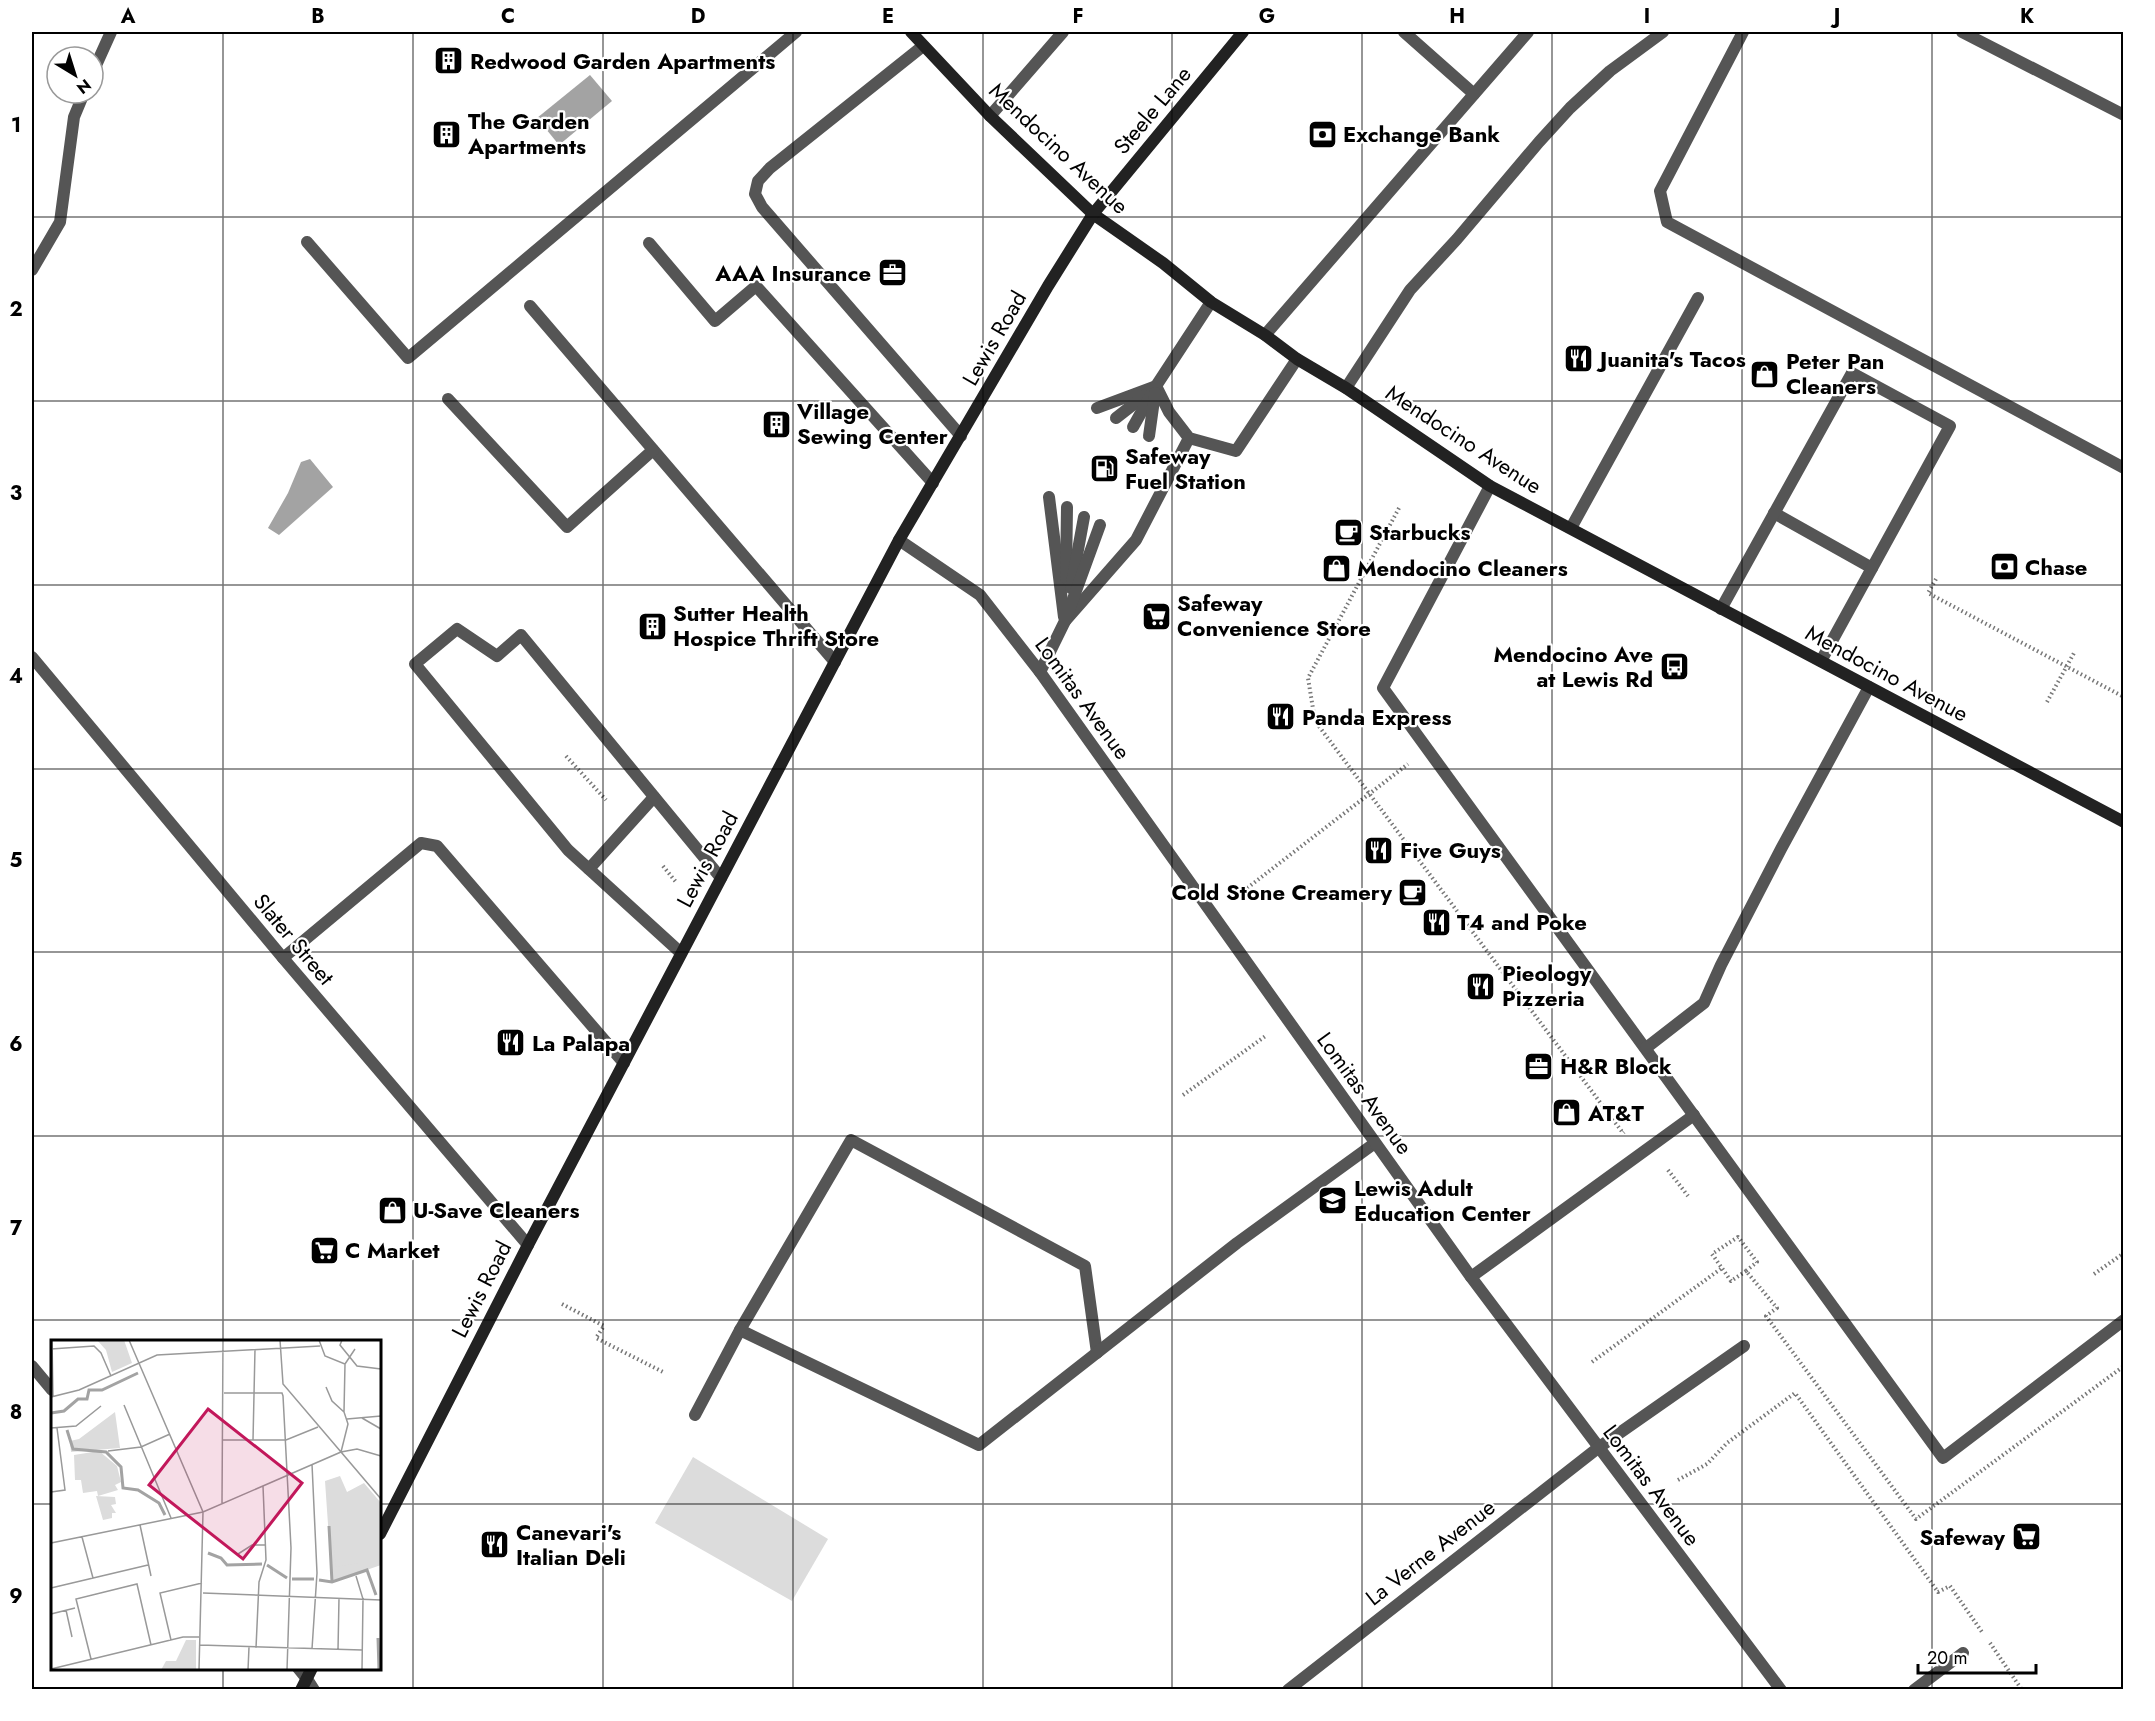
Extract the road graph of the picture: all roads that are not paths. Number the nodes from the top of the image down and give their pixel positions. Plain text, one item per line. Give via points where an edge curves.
1 (796, 32) edge
2 (911, 32) edge
3 (1061, 32) edge
4 (1243, 32) edge
5 (1528, 32) edge
6 (1663, 32) edge
7 (1743, 32) edge
8 (1962, 32) edge
9 (1409, 33) edge
10 (923, 46) junction
11 (1474, 94) junction
12 (79, 105) edge
13 (2124, 115) edge
14 (990, 116) junction
15 (1093, 214) junction
16 (307, 242) dead end
17 (649, 243) dead end
18 (32, 270) edge
19 (1698, 298) dead end
20 (1211, 302) junction
21 (530, 306) dead end
22 (1265, 336) junction
23 (1297, 359) junction
24 (1156, 386) junction
25 (1347, 388) junction
26 (448, 399) dead end
27 (1097, 408) dead end
28 (1116, 418) dead end
29 (1133, 427) dead end
30 (961, 436) junction
31 (1149, 436) dead end
32 (1189, 438) junction
33 (653, 450) junction
34 (2124, 468) edge
35 (933, 483) junction
36 (1490, 486) junction
37 (1049, 496) dead end
38 (1067, 507) dead end
39 (1774, 513) junction
40 (1084, 517) dead end
41 (1100, 525) dead end
42 (1571, 528) junction
43 (899, 540) junction
44 (1872, 568) junction
45 (1721, 609) junction
46 (1065, 621) junction
47 (32, 657) edge
48 (1821, 661) junction
49 (835, 663) junction
50 (1040, 672) junction
51 (1869, 687) junction
52 (654, 798) junction
53 (2124, 822) edge
54 (589, 869) junction
55 (721, 878) junction
56 (681, 953) junction
57 (283, 958) junction
58 (1646, 1048) junction
59 (624, 1063) junction
60 (1694, 1115) junction
61 (1375, 1143) junction
62 (528, 1245) junction
63 (1471, 1277) junction
64 (2124, 1320) edge
65 (740, 1330) junction
66 (1743, 1346) dead end
67 (1097, 1353) junction
68 (32, 1366) edge
69 (51, 1389) edge
70 (695, 1415) dead end
71 (1598, 1448) junction
72 (381, 1532) edge
73 (1963, 1653) dead end
74 (1288, 1689) edge
75 (1781, 1689) edge
76 (1914, 1689) edge

1 - 16 street via 408,358
2 - 10 main road, Mendocino Avenue
3 - 14 street
4 - 15 main road, Steele Lane
5 - 11 street
6 - 25 street via 1610,71 1539,142 1410,290
7 - 34 street via 1660,191 1667,222
8 - 13 street
9 - 11 street
10 - 14 main road, Mendocino Avenue
10 - 30 street via 770,168 758,181 755,194 762,207
11 - 22 street
12 - 18 street via 74,117 60,222
14 - 15 main road, Mendocino Avenue
15 - 20 main road, Mendocino Avenue
15 - 30 main road, Lewis Road
17 - 35 street via 715,321 756,286
19 - 42 street
20 - 22 main road, Mendocino Avenue
20 - 24 street
21 - 33 street
22 - 23 main road, Mendocino Avenue
23 - 25 main road, Mendocino Avenue
23 - 32 street via 1236,451
24 - 27 street
24 - 28 street
24 - 29 street
24 - 31 street
24 - 32 street
25 - 36 main road, Mendocino Avenue
26 - 33 street via 567,527
30 - 35 main road, Lewis Road
32 - 46 street via 1136,540
33 - 49 street
35 - 43 main road, Lewis Road
36 - 42 main road, Mendocino Avenue
36 - 58 street via 1383,688
37 - 46 street
38 - 46 street
39 - 44 street
39 - 44 street via 1852,373 1950,426
39 - 45 street
40 - 46 street
41 - 46 street
42 - 45 main road, Mendocino Avenue
43 - 49 main road, Lewis Road
43 - 50 street, Lomitas Avenue via 980,595
44 - 48 street
45 - 48 main road, Mendocino Avenue
46 - 50 street
47 - 57 street, Slater Street
48 - 51 main road, Mendocino Avenue
49 - 55 main road, Lewis Road
50 - 61 street, Lomitas Avenue
51 - 53 main road, Mendocino Avenue
51 - 58 street via 1704,1003
52 - 54 street
52 - 54 street via 521,635 497,656 458,629 415,664 568,850
52 - 55 street
54 - 56 street
55 - 56 main road, Lewis Road
56 - 59 main road, Lewis Road
57 - 59 street via 421,843 437,846
57 - 62 street, Slater Street
58 - 60 street
59 - 62 main road, Lewis Road
60 - 63 street
60 - 64 street via 1943,1458
61 - 63 street, Lomitas Avenue
61 - 67 street via 1237,1243
62 - 72 main road, Lewis Road
63 - 71 street, Lomitas Avenue
65 - 67 street via 980,1445
65 - 67 street via 851,1140 1085,1266
65 - 70 street
66 - 71 street, La Verne Avenue
68 - 69 street
71 - 74 street, La Verne Avenue
71 - 75 street, Lomitas Avenue
73 - 76 street

